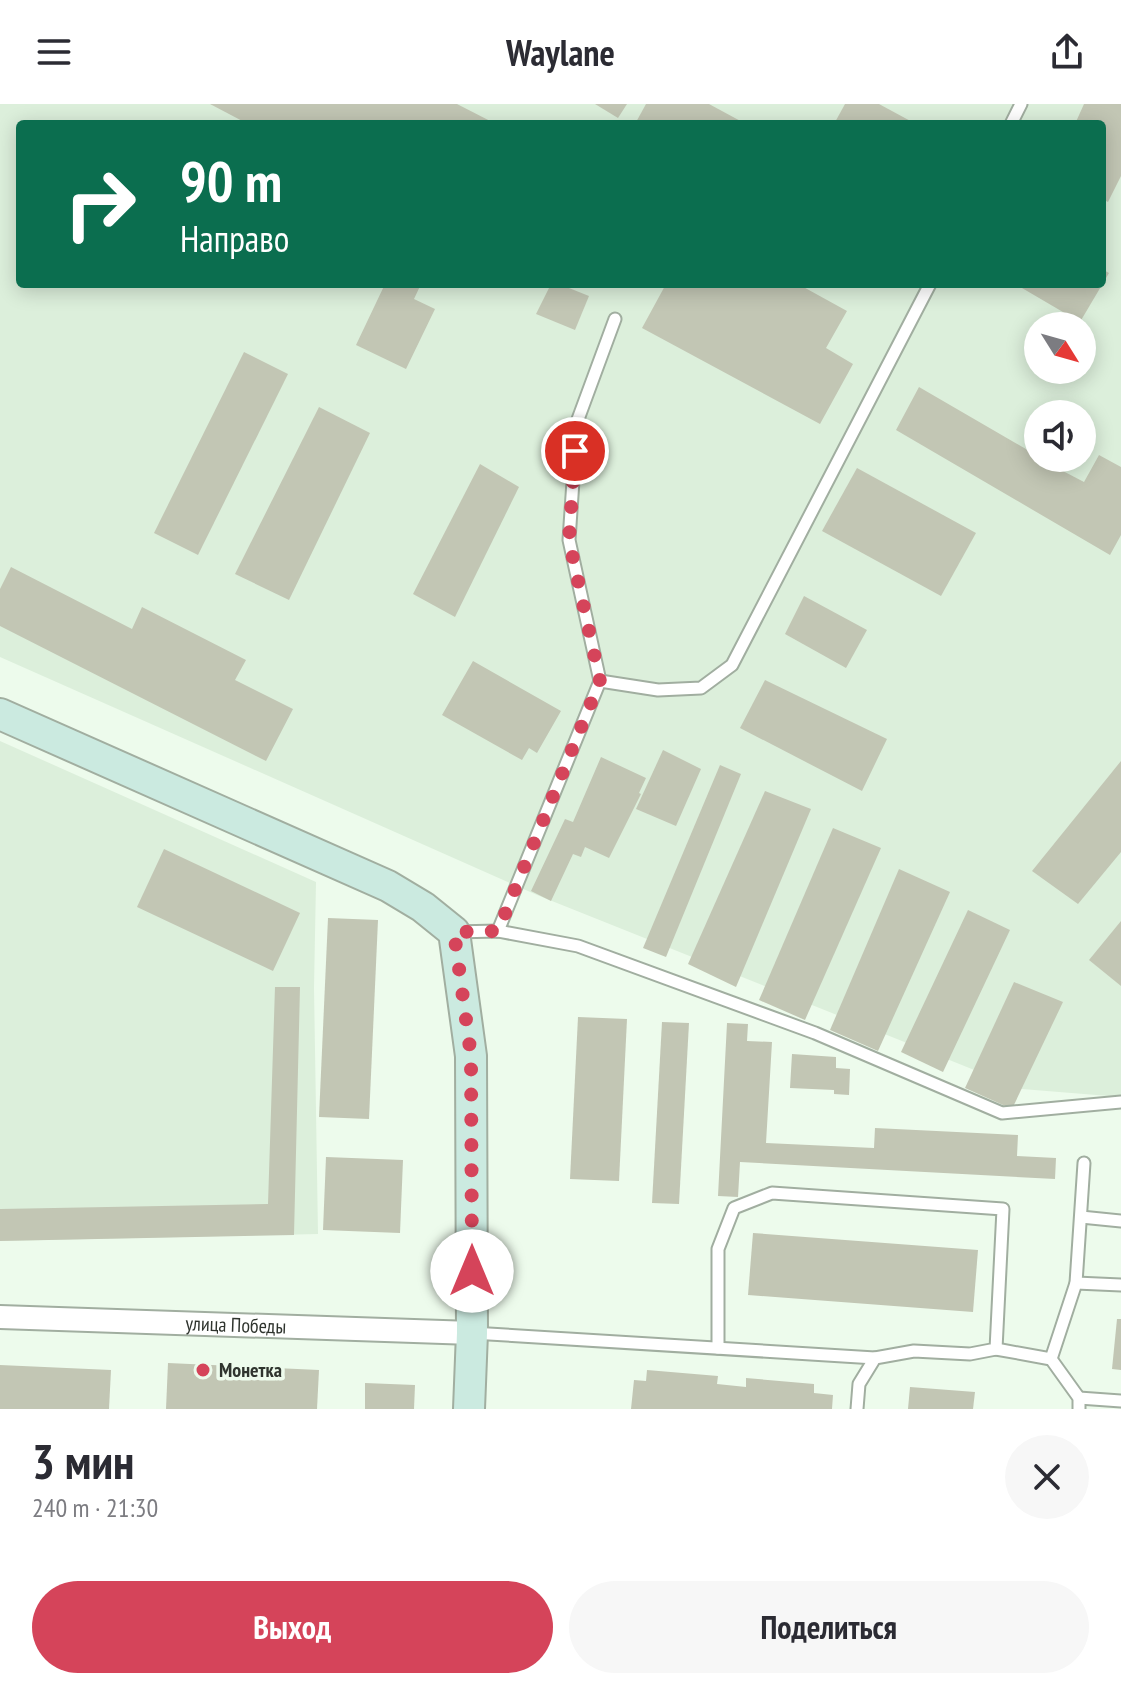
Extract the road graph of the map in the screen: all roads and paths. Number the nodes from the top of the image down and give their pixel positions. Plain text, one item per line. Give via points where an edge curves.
1 (928, 288) edge
2 (615, 319) dead end
3 (600, 681) junction
4 (0, 714) edge
5 (498, 931) junction
6 (454, 932) junction
7 (1121, 1102) edge
8 (1084, 1163) dead end
9 (1081, 1217) junction
10 (1121, 1221) edge
11 (1076, 1283) junction
12 (1121, 1285) edge
13 (0, 1317) edge
14 (472, 1333) junction
15 (718, 1348) junction
16 (996, 1349) junction
17 (875, 1358) junction
18 (1051, 1359) junction
19 (1121, 1401) edge
20 (1079, 1404) edge
21 (469, 1409) edge
22 (857, 1409) edge

1 - 3 lane via 732,665 701,688 658,690
2 - 3 lane via 577,422 569,540
3 - 5 lane
4 - 6 main road via 388,886
5 - 6 lane
5 - 7 lane via 578,946 815,1033 1002,1113
6 - 14 main road via 471,1056
8 - 9 lane
9 - 10 lane
9 - 11 lane
11 - 12 lane
11 - 18 lane
13 - 14 street, улица Победы
14 - 15 lane
14 - 21 main road
15 - 16 lane via 718,1249 734,1208 772,1193 1003,1209
15 - 17 lane
16 - 17 lane via 970,1354 914,1351
16 - 18 lane
17 - 22 lane via 859,1384
18 - 20 lane
19 - 20 lane

